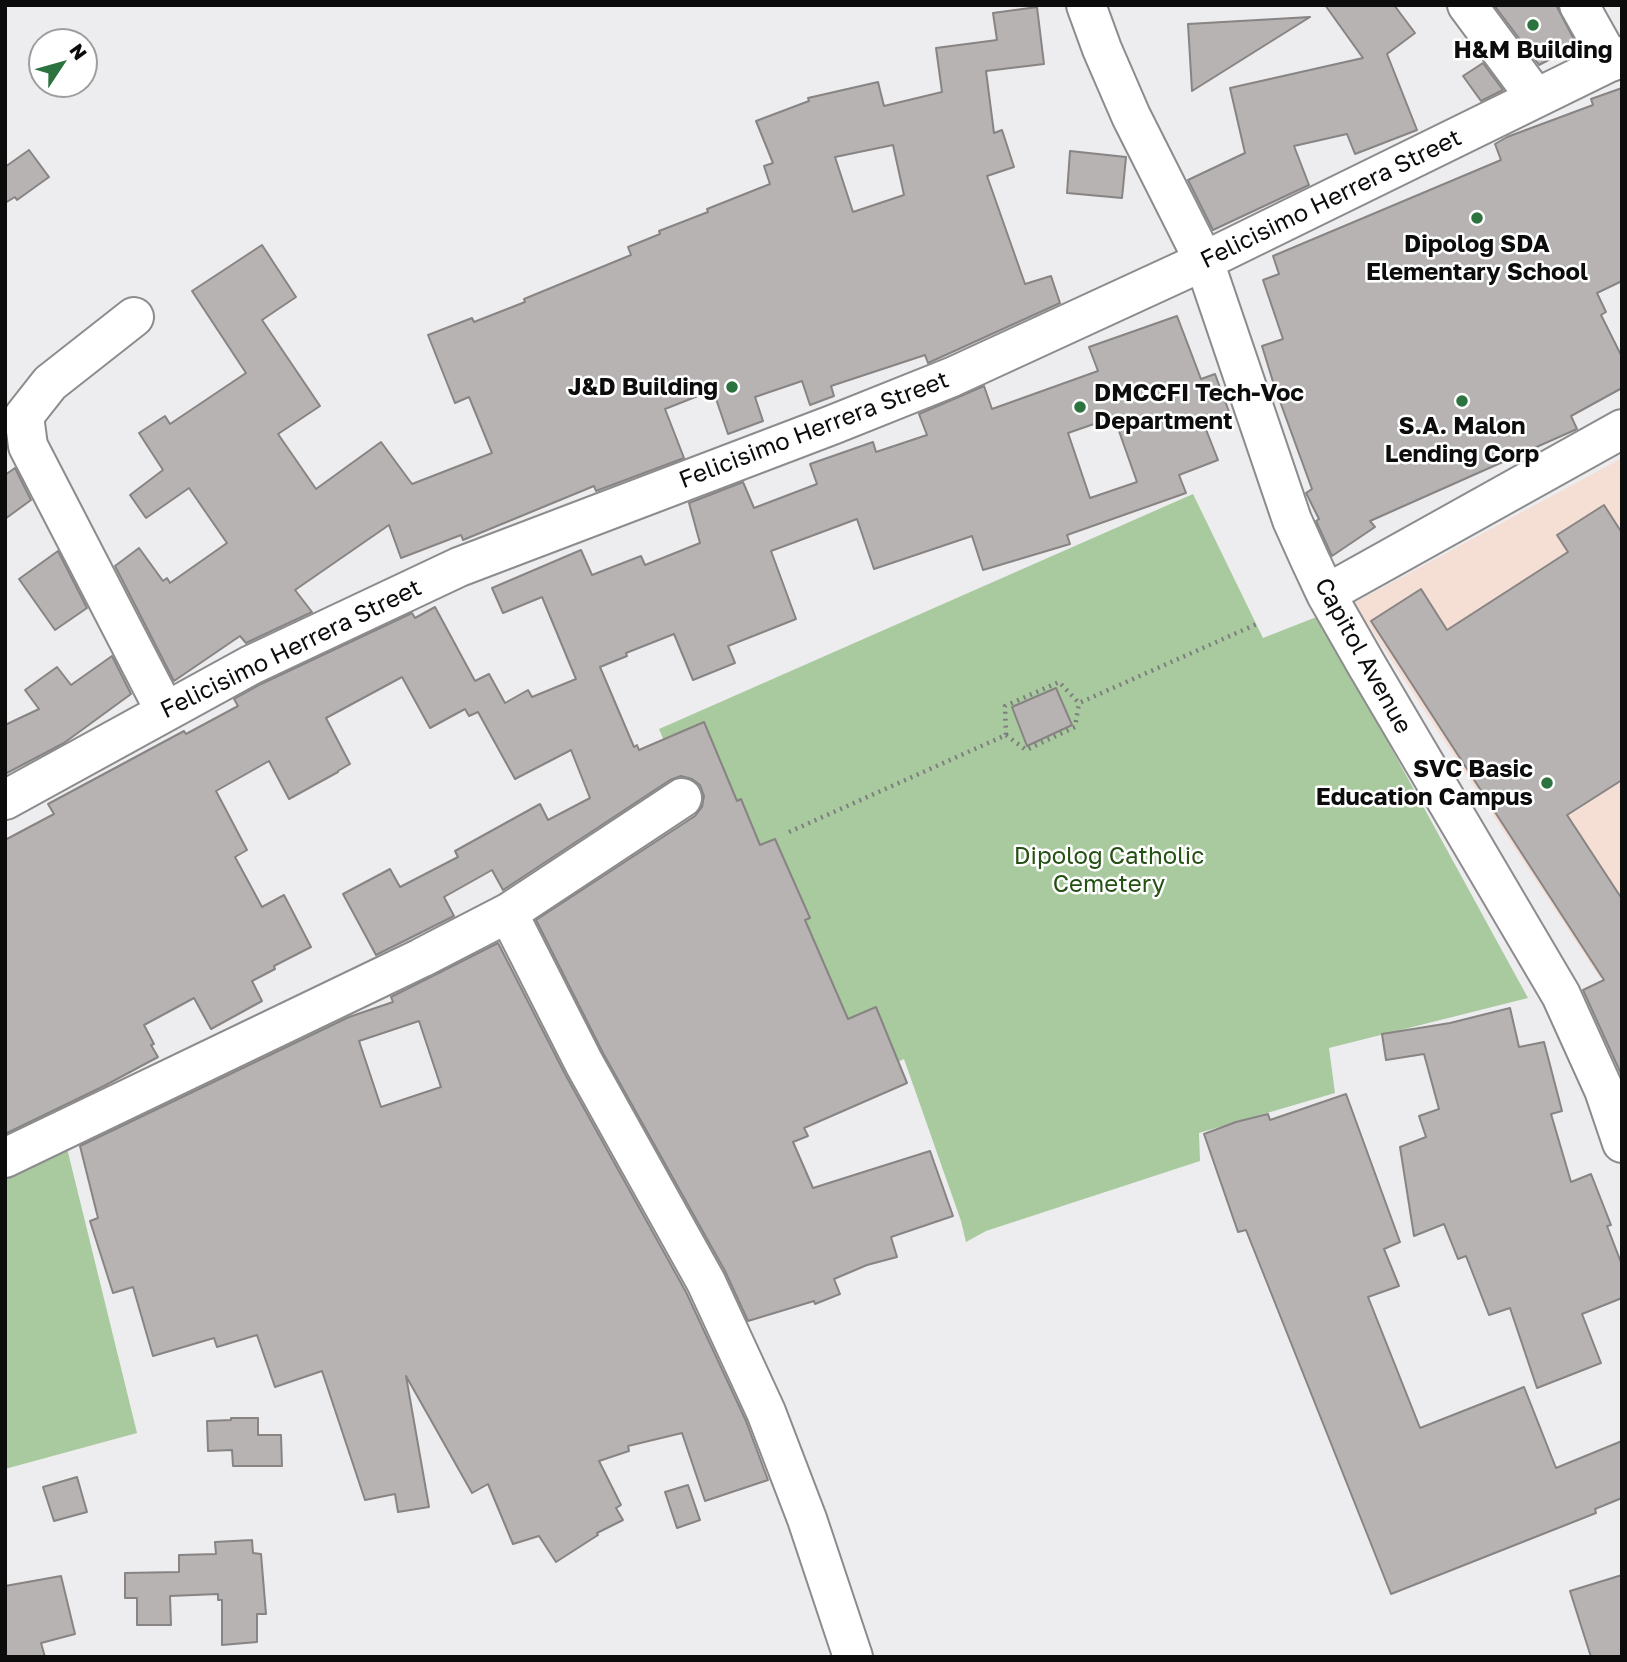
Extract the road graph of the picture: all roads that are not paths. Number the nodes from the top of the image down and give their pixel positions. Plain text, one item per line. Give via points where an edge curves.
1 (1086, 5) edge
2 (1467, 5) edge
3 (1579, 5) edge
4 (1616, 59) edge
5 (1536, 98) junction
6 (1204, 261) junction
7 (134, 317) dead end
8 (1622, 429) edge
9 (1326, 594) junction
10 (165, 711) junction
11 (682, 798) dead end
12 (5, 800) edge
13 (508, 913) junction
14 (1613, 1086) edge
15 (1622, 1143) edge
16 (5, 1158) edge
17 (853, 1657) edge

1 - 6 street, Capitol Avenue via 1131,116
2 - 5 street
3 - 4 street
4 - 5 street, Felicisimo Herrera Street
5 - 6 street, Felicisimo Herrera Street
6 - 9 street, Capitol Avenue via 1292,520
6 - 10 street, Felicisimo Herrera Street via 940,382 458,567
7 - 10 street via 50,383 24,416 27,446
8 - 9 street
9 - 14 street, Capitol Avenue
10 - 12 street, Felicisimo Herrera Street
11 - 13 street
13 - 16 street
13 - 17 street via 584,1063 706,1282 766,1412
14 - 15 street, Capitol Avenue

